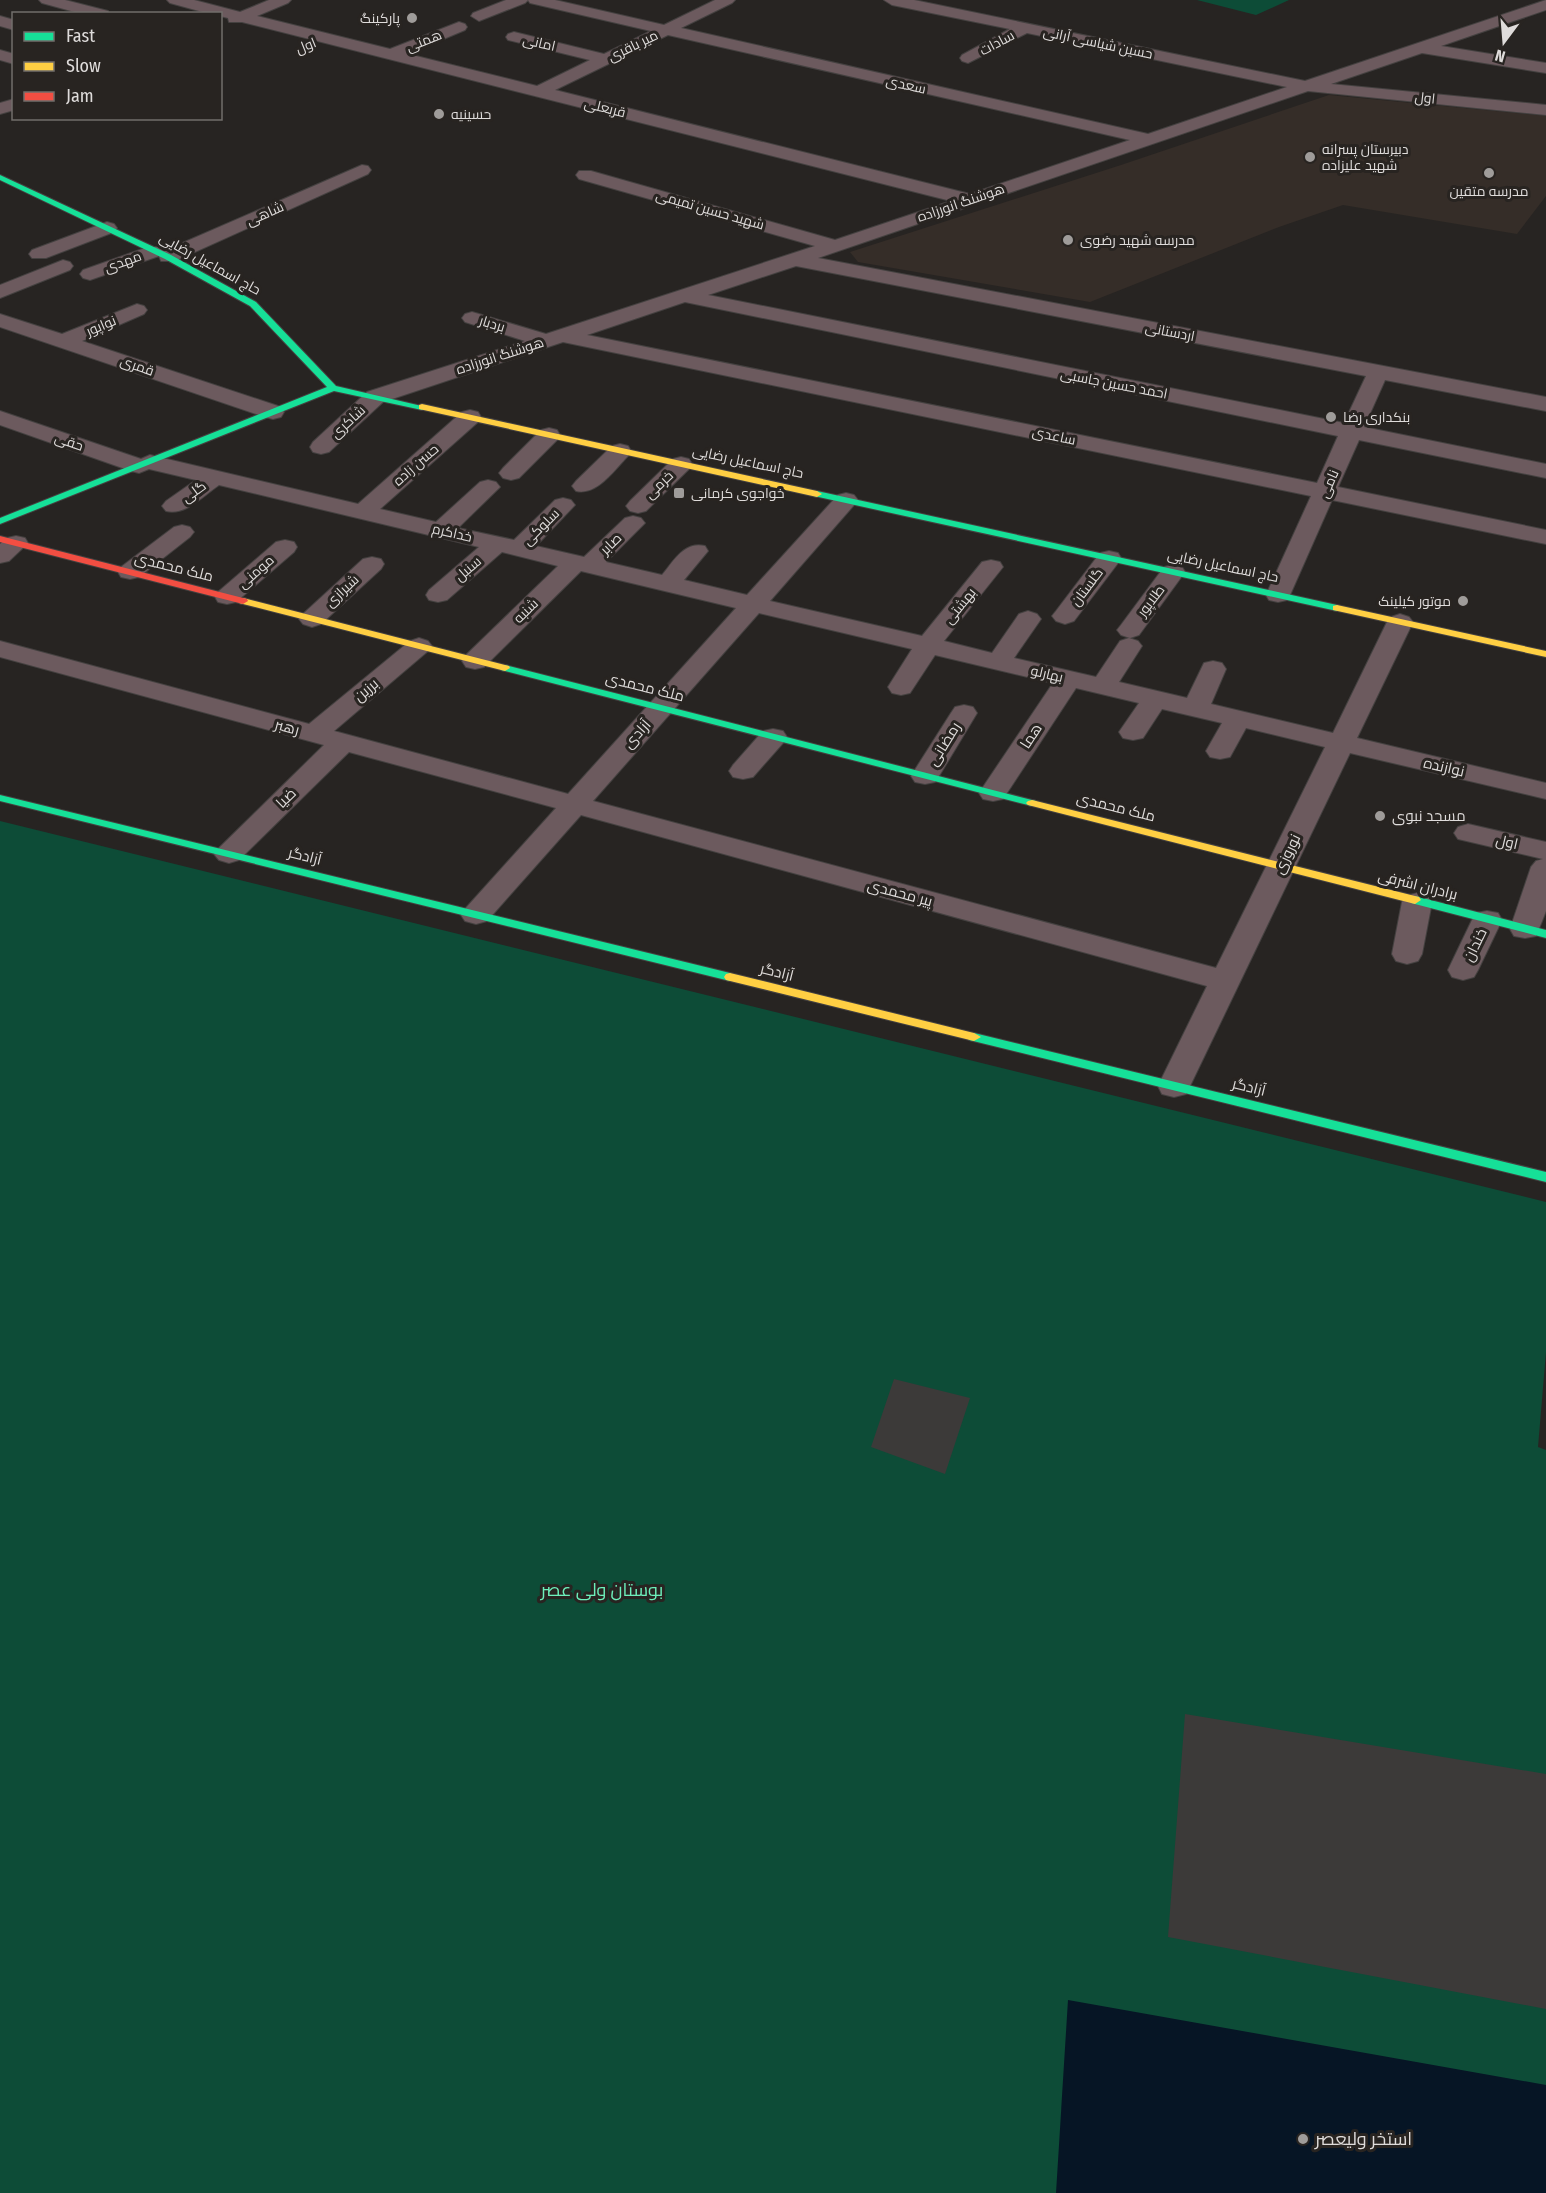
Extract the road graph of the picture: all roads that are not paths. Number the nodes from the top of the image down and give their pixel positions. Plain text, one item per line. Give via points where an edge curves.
1 (47, 0) edge
2 (175, 0) edge
3 (283, 0) edge
4 (520, 0) edge
5 (534, 0) edge
6 (727, 0) edge
7 (892, 0) edge
8 (1546, 5) edge
9 (94, 12) edge
10 (221, 12) edge
11 (222, 12) edge
12 (1523, 13) junction
13 (479, 16) dead end
14 (1546, 16) edge
15 (240, 17) junction
16 (222, 23) edge
17 (540, 26) dead end
18 (459, 27) dead end
19 (1025, 28) junction
20 (664, 30) junction
21 (326, 38) junction
22 (584, 39) dead end
23 (1419, 47) junction
24 (563, 48) junction
25 (296, 50) dead end
26 (390, 54) junction
27 (606, 58) junction
28 (968, 58) dead end
29 (1546, 68) edge
30 (931, 76) dead end
31 (910, 86) junction
32 (1304, 86) junction
33 (538, 92) junction
34 (1546, 110) edge
35 (1147, 139) junction
36 (362, 170) dead end
37 (585, 175) dead end
38 (0, 177) edge
39 (970, 200) junction
40 (107, 228) junction
41 (835, 246) junction
42 (39, 254) dead end
43 (161, 254) junction
44 (794, 260) junction
45 (63, 266) dead end
46 (90, 274) dead end
47 (0, 292) edge
48 (682, 296) junction
49 (137, 310) dead end
50 (472, 318) dead end
51 (0, 320) edge
52 (554, 338) junction
53 (64, 341) junction
54 (1378, 372) junction
55 (333, 388) junction
56 (375, 397) junction
57 (1546, 404) edge
58 (273, 412) junction
59 (470, 417) junction
60 (0, 418) edge
61 (1351, 432) junction
62 (549, 435) junction
63 (321, 447) dead end
64 (620, 451) junction
65 (145, 464) junction
66 (681, 464) junction
67 (1546, 471) edge
68 (511, 473) dead end
69 (215, 477) junction
70 (584, 486) dead end
71 (488, 487) dead end
72 (1325, 492) junction
73 (846, 501) junction
74 (563, 505) dead end
75 (174, 506) dead end
76 (363, 512) junction
77 (635, 514) joint
78 (0, 521) edge
79 (441, 530) junction
80 (182, 532) dead end
81 (1546, 537) edge
82 (5, 546) edge
83 (508, 546) junction
84 (285, 547) dead end
85 (696, 551) dead end
86 (1109, 558) junction
87 (372, 564) dead end
88 (583, 564) junction
89 (992, 567) dead end
90 (130, 572) junction
91 (1173, 572) junction
92 (668, 584) junction
93 (438, 595) dead end
94 (1278, 595) junction
95 (227, 597) junction
96 (754, 604) junction
97 (1065, 616) dead end
98 (312, 619) junction
99 (1028, 619) dead end
100 (1400, 622) junction
101 (928, 645) junction
102 (419, 646) junction
103 (0, 649) edge
104 (1546, 654) edge
105 (475, 661) junction
106 (998, 662) junction
107 (1213, 669) dead end
108 (1069, 679) junction
109 (901, 687) dead end
110 (1104, 687) junction
111 (1155, 699) junction
112 (661, 708) junction
113 (1196, 709) junction
114 (964, 713) dead end
115 (1238, 718) junction
116 (1133, 732) dead end
117 (314, 734) junction
118 (773, 737) junction
119 (343, 742) junction
120 (1341, 743) junction
121 (1220, 751) dead end
122 (743, 771) dead end
123 (925, 776) junction
124 (1546, 791) edge
125 (993, 793) junction
126 (0, 798) edge
127 (575, 804) junction
128 (1468, 833) dead end
129 (1546, 851) edge
130 (228, 854) junction
131 (1281, 867) junction
132 (1546, 867) edge
133 (1417, 902) junction
134 (476, 915) junction
135 (1487, 920) junction
136 (1536, 932) edge
137 (1407, 954) dead end
138 (1463, 970) dead end
139 (1226, 981) junction
140 (1174, 1086) junction
141 (1546, 1177) edge

1 - 9 street
2 - 10 street, قربعلی
3 - 15 street
4 - 13 street
5 - 20 street, سعدی
6 - 20 street, میر باقری
7 - 19 street, حسین شیاسی آرانی
8 - 12 street, هوشنگ انورزاده
11 - 15 street, قربعلی
12 - 14 street
12 - 23 street, هوشنگ انورزاده
15 - 16 street
15 - 21 street, قربعلی
17 - 24 street, امانی via 514,37
18 - 26 street, همتی
19 - 28 street, سادات
19 - 32 street, حسین شیاسی آرانی
20 - 27 street, میر باقری
20 - 31 street, سعدی
21 - 25 street, اول
21 - 26 street, قربعلی
22 - 24 street, امانی
23 - 29 street
23 - 32 street, هوشنگ انورزاده
24 - 27 street, امانی
26 - 33 street, قربعلی
27 - 33 street, میر باقری
30 - 31 street
31 - 35 street, سعدی
32 - 34 street, اول
32 - 35 street, هوشنگ انورزاده
33 - 39 street, قربعلی
35 - 39 street, هوشنگ انورزاده
36 - 43 street, شاهی
37 - 41 street, شهید حسین تمیمی
38 - 40 street, حاج اسماعیل رضایی
39 - 41 street, هوشنگ انورزاده
40 - 42 street
40 - 43 street, حاج اسماعیل رضایی
41 - 44 street, هوشنگ انورزاده
43 - 46 street, مهدی
43 - 55 street, حاج اسماعیل رضایی via 253,304
44 - 48 street, هوشنگ انورزاده
44 - 54 street, اردستانی
45 - 47 street
48 - 52 street, هوشنگ انورزاده
48 - 61 street, احمد حسین جاسبی
49 - 53 street, نواپور
50 - 52 street, بردبار
51 - 53 street, قمری
52 - 56 street, هوشنگ انورزاده
52 - 72 street, ساعدی
53 - 58 street, قمری
54 - 57 street, اردستانی
54 - 61 street, نامی
55 - 56 street, حاج اسماعیل رضایی
55 - 58 street
56 - 59 street, حاج اسماعیل رضایی
56 - 63 street, شاکری
58 - 65 street
59 - 62 street, حاج اسماعیل رضایی
59 - 76 street, حسن زاده
60 - 65 street, حقی
61 - 67 street, احمد حسین جاسبی
61 - 72 street, نامی
62 - 64 street, حاج اسماعیل رضایی
62 - 68 street
64 - 66 street, حاج اسماعیل رضایی
64 - 70 street
65 - 69 street, خداکرم
65 - 78 street
66 - 73 street, حاج اسماعیل رضایی
66 - 77 street, خرمی
69 - 75 street, گلی
69 - 76 street, خداکرم via 323,493
71 - 79 street
72 - 81 street, ساعدی
72 - 94 street, نامی
73 - 86 street, حاج اسماعیل رضایی
73 - 96 street, آزادی
74 - 83 street, سلوکی
76 - 79 street, خداکرم
77 - 88 street, صابر
79 - 83 street, خداکرم
80 - 90 street
82 - 90 street, ملک محمدی
83 - 88 street, خداکرم
83 - 93 street, سنبل
84 - 95 street, مومنی
85 - 92 street
86 - 91 street, حاج اسماعیل رضایی
86 - 97 street, گلستان
87 - 98 street, شیرازی
88 - 92 street, خداکرم
88 - 105 street, شنبه
89 - 101 street, بهشتی
90 - 95 street, ملک محمدی
91 - 94 street, حاج اسماعیل رضایی
91 - 110 street, طلاپور via 1129,638
92 - 96 street, خداکرم
94 - 100 street, حاج اسماعیل رضایی
95 - 98 street, ملک محمدی
96 - 101 street, بهارلو
96 - 112 street, آزادی
98 - 102 street, ملک محمدی
99 - 106 street
100 - 104 street, حاج اسماعیل رضایی
100 - 120 street, نوروزی
101 - 106 street, بهارلو
101 - 109 street, بهشتی
102 - 105 street, ملک محمدی
102 - 117 street, برزین
103 - 117 street, رهبر
105 - 112 street, ملک محمدی
106 - 108 street, بهارلو
107 - 113 street
108 - 110 street, بهارلو
108 - 125 street, هما
110 - 111 street, بهارلو
111 - 113 street, بهارلو
111 - 116 street
112 - 118 street, ملک محمدی
112 - 127 street, آزادی
113 - 115 street, بهارلو
114 - 123 street, رمضانی
115 - 120 street, بهارلو
115 - 121 street
117 - 119 street, رهبر
118 - 122 street
118 - 123 street, ملک محمدی
119 - 127 street, رهبر
119 - 130 street, ضیا
120 - 124 street, نوازنده
120 - 131 street, نوروزی
123 - 125 street, ملک محمدی
125 - 131 street, ملک محمدی
126 - 130 street, آزادگر
127 - 134 street, آزادی
127 - 139 street, پیر محمدی
128 - 129 street, اول
130 - 134 street, آزادگر
131 - 133 street, برادران اشرفی
131 - 139 street, نوروزی
132 - 136 street
133 - 135 street, برادران اشرفی
133 - 137 street
134 - 140 street, آزادگر
135 - 136 street, برادران اشرفی
135 - 138 street, خندان
139 - 140 street, نوروزی
140 - 141 street, آزادگر

